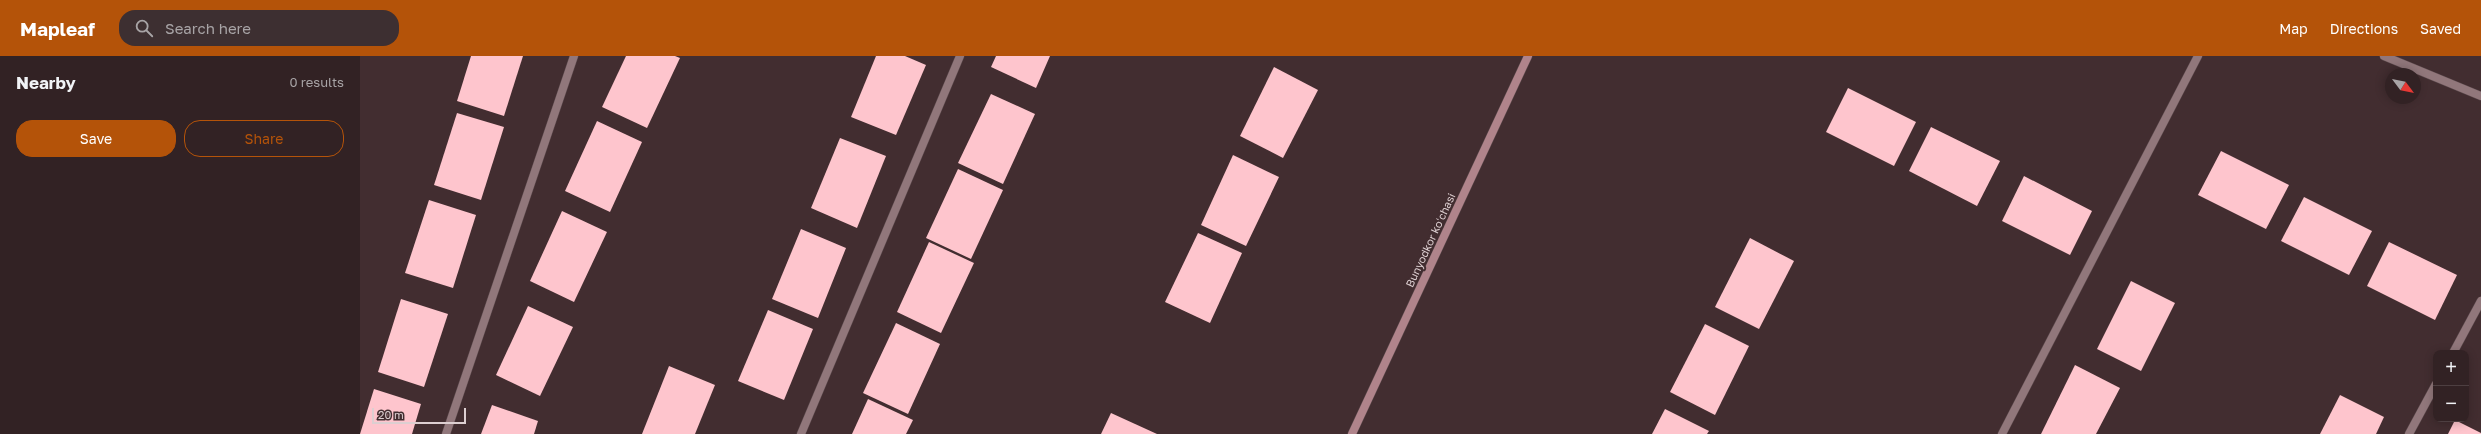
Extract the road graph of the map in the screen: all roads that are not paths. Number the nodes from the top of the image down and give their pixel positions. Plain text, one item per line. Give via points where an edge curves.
1 (574, 56) edge
2 (960, 56) edge
3 (1528, 56) edge
4 (2198, 56) edge
5 (2384, 56) edge
6 (2481, 96) edge
7 (2481, 301) edge
8 (2455, 350) edge
9 (2435, 386) edge
10 (446, 434) edge
11 (801, 434) edge
12 (1352, 434) edge
13 (2002, 434) edge
14 (2409, 434) edge

1 - 10 street
2 - 11 street
3 - 12 main road, Bunyodkor koʻchasi
4 - 13 street
5 - 6 street
7 - 8 street
9 - 14 street

